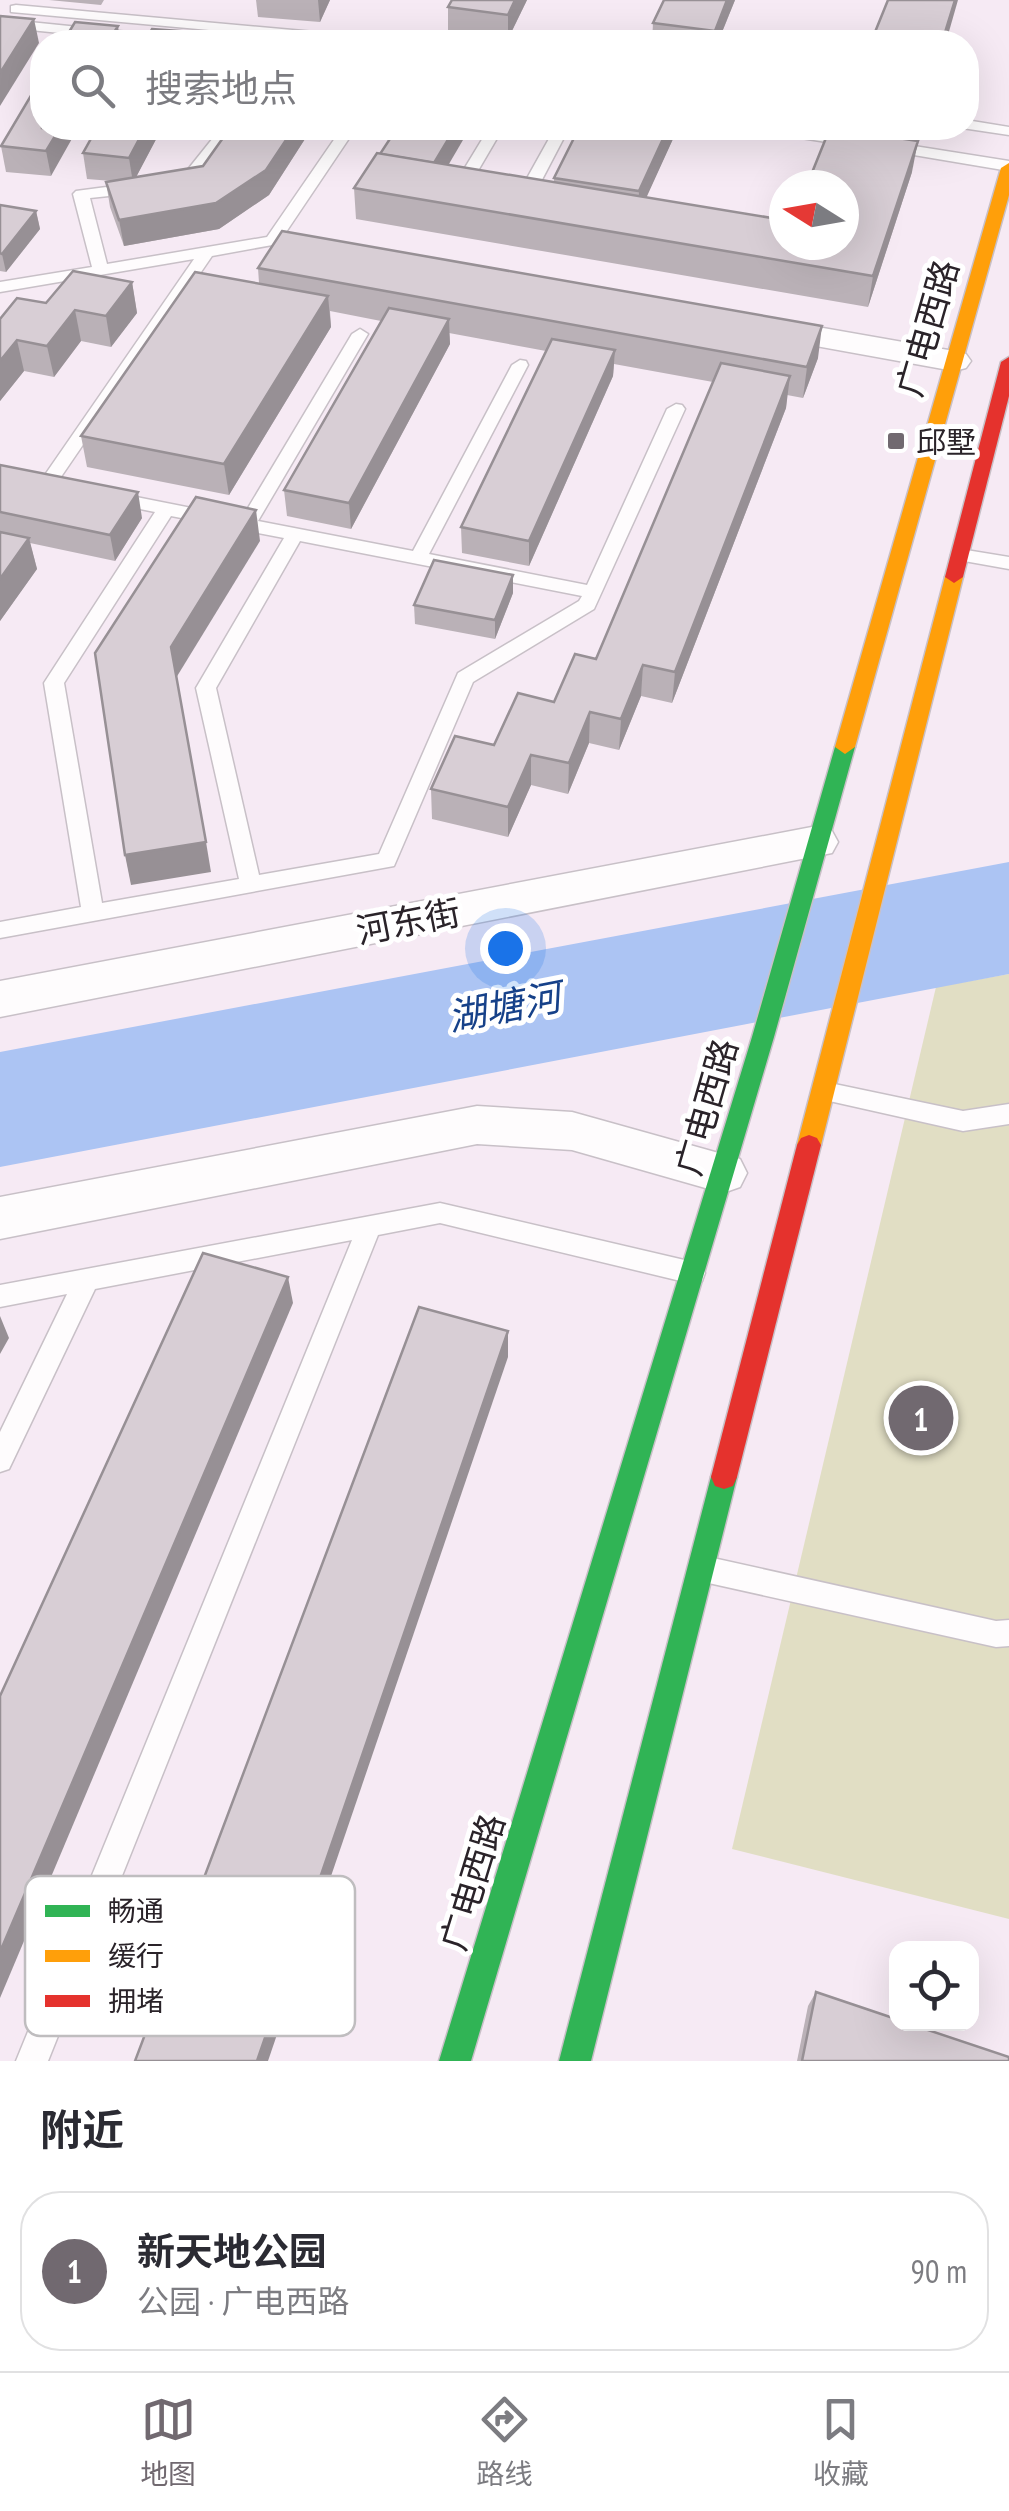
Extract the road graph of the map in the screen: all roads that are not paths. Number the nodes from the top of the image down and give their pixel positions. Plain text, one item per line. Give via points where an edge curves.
1 (16, 9) dead end
2 (0, 23) edge
3 (69, 30) edge
4 (248, 30) edge
5 (979, 126) edge
6 (1009, 130) edge
7 (219, 140) edge
8 (340, 140) edge
9 (489, 140) edge
10 (555, 140) edge
11 (839, 140) edge
12 (1009, 167) edge
13 (272, 242) junction
14 (311, 248) edge
15 (206, 253) junction
16 (101, 270) junction
17 (0, 288) edge
18 (720, 320) edge
19 (360, 334) dead end
20 (954, 360) junction
21 (1009, 362) edge
22 (520, 365) dead end
23 (676, 408) dead end
24 (47, 486) edge
25 (97, 496) edge
26 (166, 509) junction
27 (247, 524) junction
28 (295, 534) junction
29 (960, 555) junction
30 (418, 558) junction
31 (1009, 563) edge
32 (593, 592) junction
33 (816, 842) junction
34 (251, 885) junction
35 (92, 913) junction
36 (0, 930) edge
37 (0, 999) edge
38 (825, 1091) junction
39 (1009, 1114) edge
40 (723, 1173) junction
41 (0, 1218) edge
42 (369, 1226) junction
43 (692, 1273) junction
44 (88, 1280) junction
45 (0, 1296) edge
46 (0, 1460) edge
47 (704, 1569) junction
48 (1009, 1633) edge
49 (107, 1876) edge
50 (42, 2036) edge
51 (32, 2061) edge
52 (455, 2061) edge
53 (575, 2061) edge

1 - 4 lane
2 - 3 lane
5 - 6 lane
7 - 16 lane via 186,182 81,194
8 - 13 lane
9 - 10 lane via 463,184 526,194
11 - 12 lane
12 - 20 main road, 广电西路
13 - 14 street
13 - 15 lane
15 - 16 lane
15 - 24 lane
16 - 17 lane
18 - 20 street
19 - 27 lane
20 - 33 main road, 广电西路
21 - 29 main road
22 - 30 lane
23 - 32 lane
25 - 26 lane
26 - 27 lane
26 - 35 lane via 54,682
27 - 28 lane
28 - 30 lane
28 - 34 lane via 206,688
29 - 31 lane
29 - 38 main road
30 - 32 lane
32 - 34 lane via 587,605 465,678 388,860
33 - 37 street, 河东街
33 - 40 main road, 广电西路
34 - 35 lane
35 - 36 lane
38 - 39 lane via 964,1121
38 - 47 main road
40 - 41 street via 572,1131 476,1125
40 - 43 main road, 广电西路
42 - 43 lane via 440,1213
42 - 44 lane
42 - 49 lane
43 - 52 main road, 广电西路
44 - 45 lane
44 - 46 lane
47 - 48 lane
47 - 53 main road
50 - 51 lane

